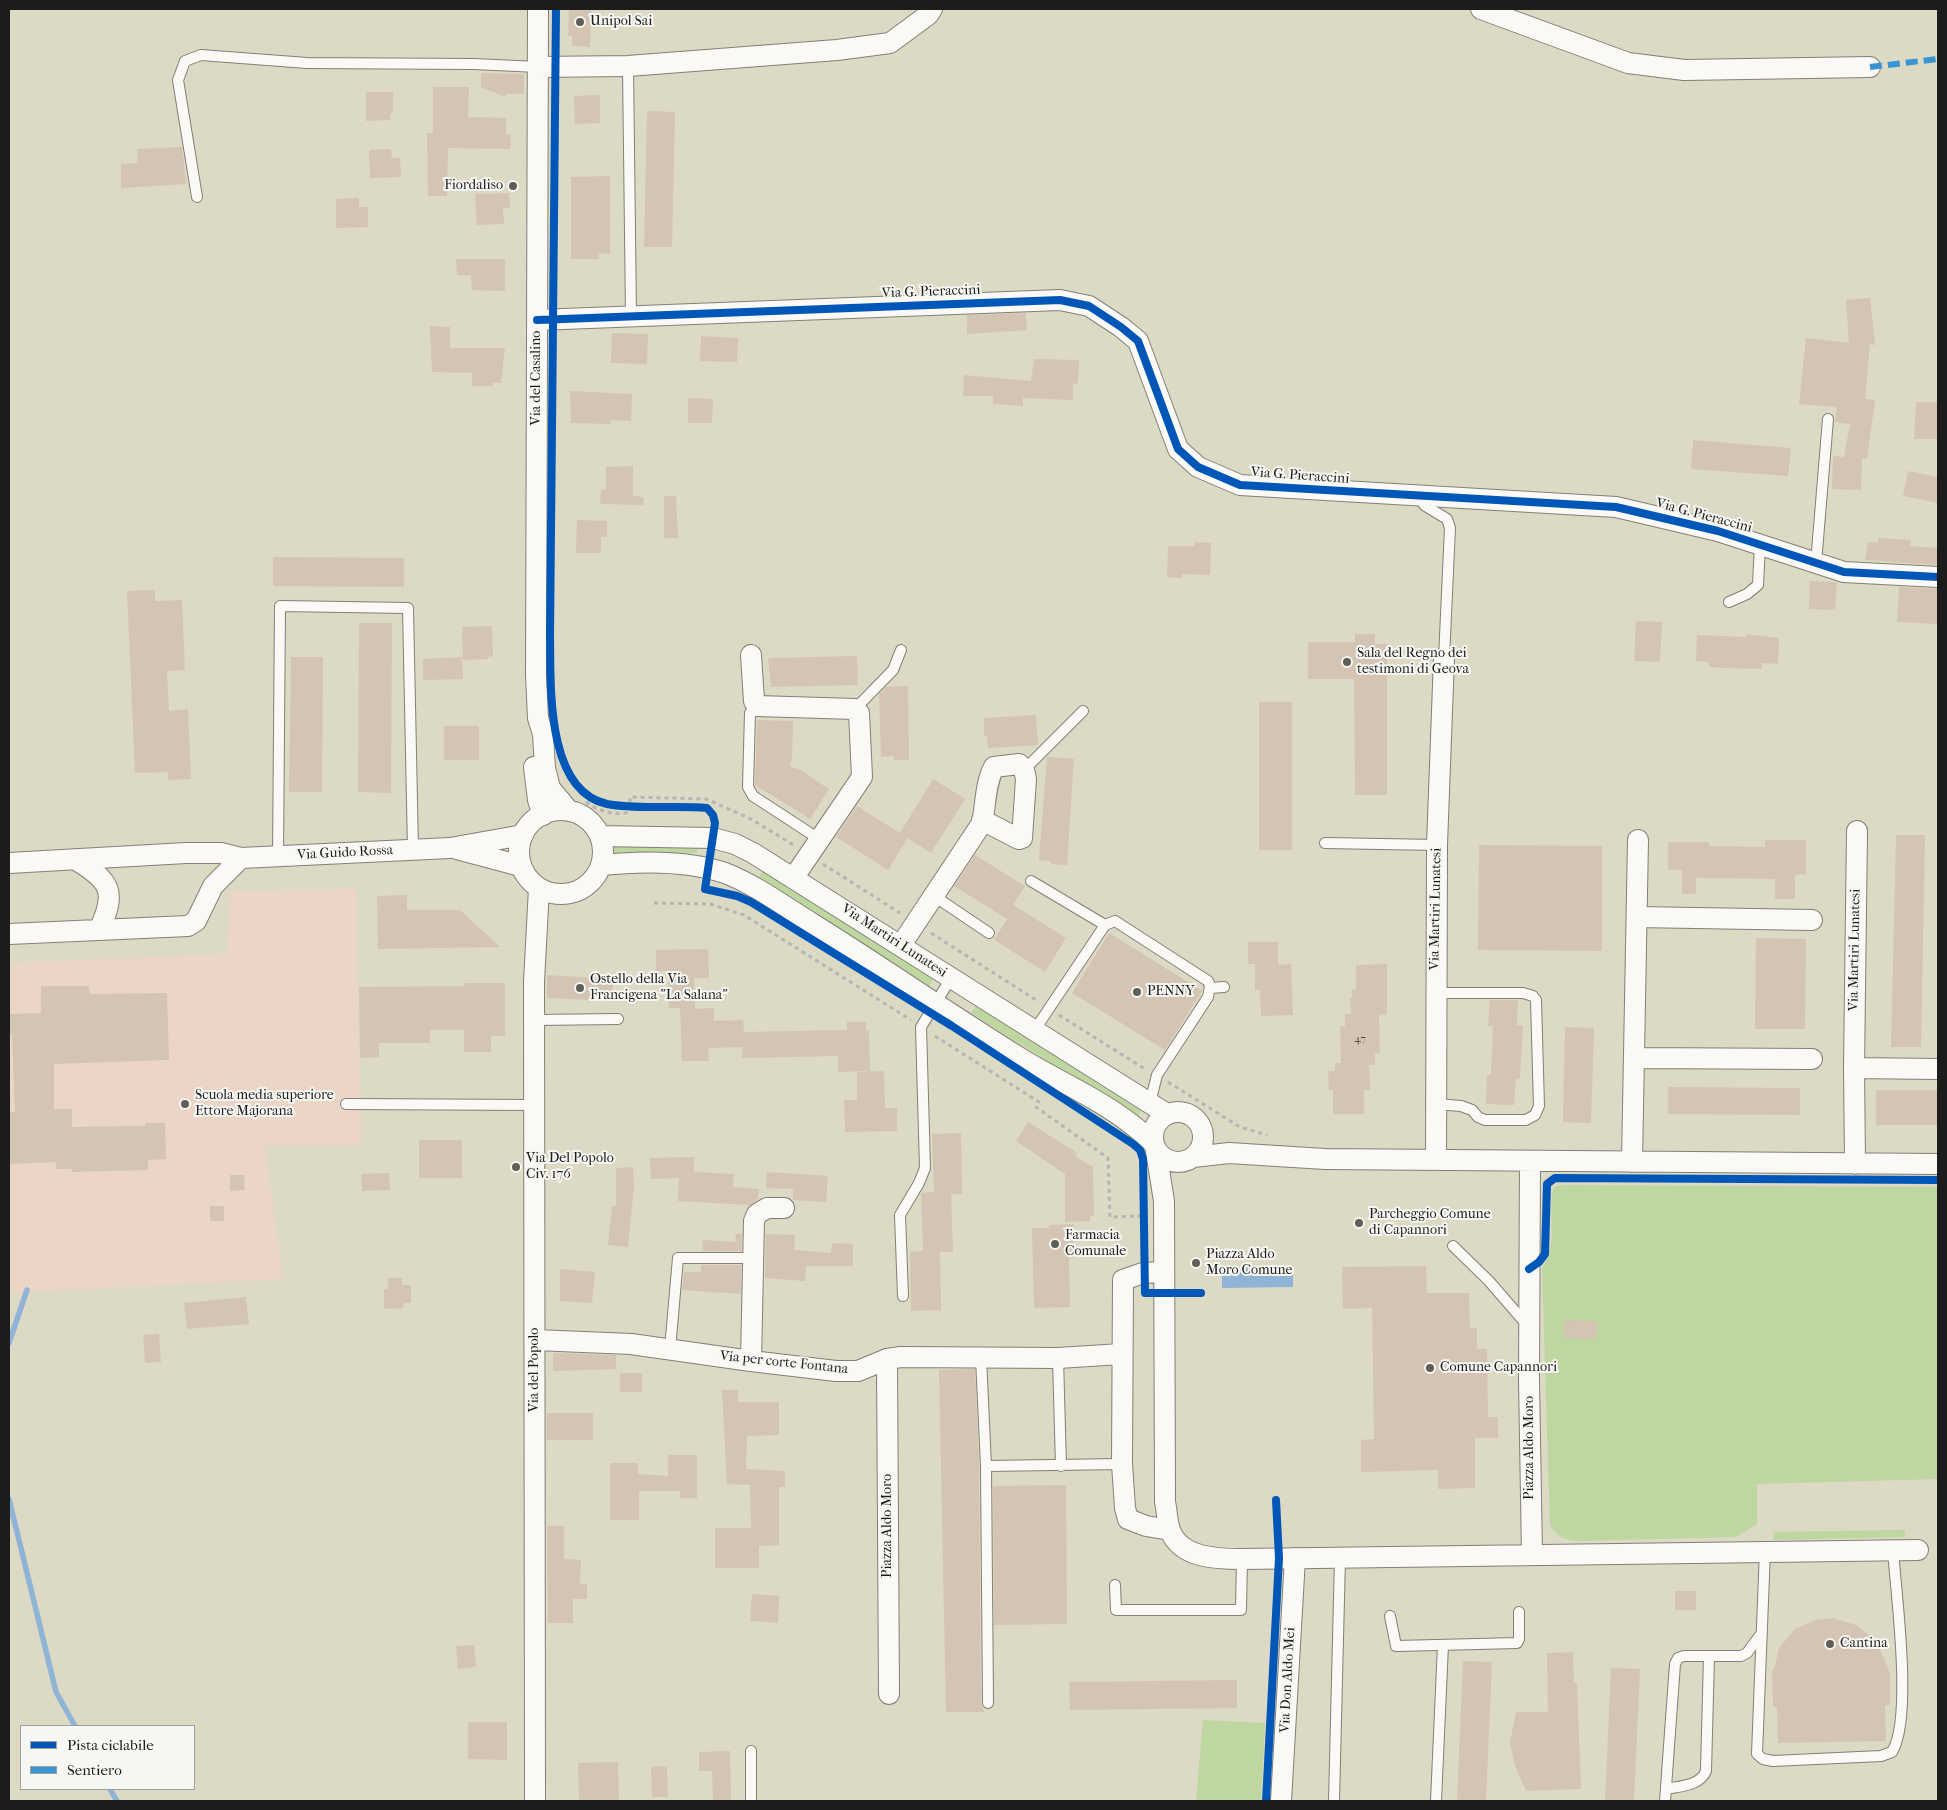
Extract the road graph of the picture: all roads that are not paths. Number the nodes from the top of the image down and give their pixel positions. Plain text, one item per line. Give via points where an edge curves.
1 (538, 9) edge
2 (932, 9) edge
3 (1481, 9) edge
4 (628, 66) junction
5 (538, 67) junction
6 (1870, 67) dead end
7 (197, 197) dead end
8 (631, 316) junction
9 (537, 320) junction
10 (1828, 419) dead end
11 (1424, 497) junction
12 (1760, 544) junction
13 (1816, 562) junction
14 (1938, 577) edge
15 (1729, 602) dead end
16 (901, 650) dead end
17 (751, 656) dead end
18 (1444, 658) joint
19 (756, 704) junction
20 (855, 709) junction
21 (1083, 711) dead end
22 (538, 718) junction
23 (1024, 770) junction
24 (576, 805) junction
25 (542, 815) junction
26 (982, 820) junction
27 (1857, 831) dead end
28 (523, 835) junction
29 (600, 836) junction
30 (1638, 840) dead end
31 (1324, 843) dead end
32 (1437, 844) junction
33 (814, 847) junction
34 (450, 848) junction
35 (747, 849) junction
36 (413, 850) junction
37 (278, 857) junction
38 (241, 858) junction
39 (76, 860) junction
40 (9, 863) edge
41 (601, 865) junction
42 (521, 866) junction
43 (732, 876) junction
44 (794, 877) junction
45 (1031, 881) dead end
46 (539, 888) junction
47 (571, 893) junction
48 (934, 896) junction
49 (1638, 917) junction
50 (1812, 920) dead end
51 (1104, 925) junction
52 (99, 930) junction
53 (990, 933) dead end
54 (9, 934) edge
55 (536, 938) junction
56 (901, 946) junction
57 (950, 978) junction
58 (1224, 987) dead end
59 (1210, 988) junction
60 (1436, 993) junction
61 (936, 1002) junction
62 (534, 1020) junction
63 (618, 1020) dead end
64 (1034, 1031) junction
65 (1636, 1058) junction
66 (1812, 1059) dead end
67 (1854, 1068) junction
68 (1938, 1069) edge
69 (1150, 1103) junction
70 (346, 1104) dead end
71 (1435, 1104) junction
72 (535, 1105) junction
73 (1167, 1114) junction
74 (1202, 1128) junction
75 (1155, 1147) junction
76 (1251, 1154) junction
77 (1190, 1159) junction
78 (1436, 1160) junction
79 (1530, 1161) junction
80 (1632, 1162) junction
81 (1855, 1164) junction
82 (1938, 1164) edge
83 (1164, 1201) junction
84 (784, 1208) dead end
85 (1453, 1246) dead end
86 (754, 1258) junction
87 (1164, 1272) junction
88 (903, 1296) dead end
89 (1529, 1328) junction
90 (535, 1340) junction
91 (670, 1349) junction
92 (1121, 1354) junction
93 (981, 1358) junction
94 (1058, 1358) junction
95 (887, 1359) junction
96 (751, 1362) junction
97 (1122, 1464) junction
98 (986, 1466) junction
99 (1061, 1466) junction
100 (1170, 1530) junction
101 (1765, 1550) junction
102 (1893, 1550) junction
103 (1918, 1550) dead end
104 (1532, 1555) junction
105 (1296, 1558) junction
106 (1340, 1558) junction
107 (1242, 1559) junction
108 (1115, 1585) dead end
109 (1519, 1612) dead end
110 (1390, 1616) dead end
111 (1761, 1634) junction
112 (1443, 1645) junction
113 (1709, 1656) junction
114 (889, 1694) dead end
115 (988, 1703) dead end
116 (752, 1751) dead end
117 (1666, 1789) junction
118 (535, 1801) edge
119 (751, 1801) edge
120 (1281, 1801) edge
121 (1334, 1801) edge
122 (1436, 1801) edge
123 (1665, 1801) edge

1 - 5 street, Via del Casalino
2 - 4 street via 890,43
3 - 6 street via 1628,63 1684,70
4 - 5 street
4 - 8 lane
5 - 7 lane via 308,63 201,55 185,61 178,80
5 - 9 street, Via del Casalino
8 - 9 street, Via G. Pieraccini
8 - 11 street, Via G. Pieraccini via 1060,300 1089,306 1138,342 1178,449 1198,467 1240,484
9 - 22 street, Via del Casalino
10 - 13 lane
11 - 12 street, Via G. Pieraccini via 1616,507 1718,530
11 - 18 lane via 1424,505 1446,519 1450,528
12 - 13 street, Via G. Pieraccini
12 - 15 lane via 1758,585
13 - 14 street, Via G. Pieraccini via 1844,572
16 - 20 lane via 893,670
17 - 19 street
18 - 32 street, Via Martiri Lunatesi
19 - 20 street via 765,707
19 - 33 lane via 750,713 748,787 753,796
20 - 33 street via 859,714 862,777
21 - 23 lane
22 - 24 street, Via del Casalino via 550,788
22 - 25 street, Via del Casalino via 533,735 533,756
23 - 26 street via 1019,764 994,766 987,779 986,808
23 - 26 street via 1022,838
24 - 25 street
24 - 29 street
25 - 28 street
26 - 48 street
27 - 67 street, Via Martiri Lunatesi
28 - 34 street, Via Guido Rossa
28 - 42 street via 519,856
29 - 35 street, Via Martiri Lunatesi via 693,836 713,838
29 - 41 street via 603,846
30 - 49 street
31 - 32 lane
32 - 60 street, Via Martiri Lunatesi
33 - 44 street
34 - 36 street, Via Guido Rossa
34 - 42 street, Via Guido Rossa
35 - 43 street
35 - 44 street, Via Martiri Lunatesi
36 - 37 street, Via Guido Rossa
36 - 37 lane via 408,608 280,606
37 - 38 street, Via Guido Rossa
38 - 39 street, Via Guido Rossa via 222,853 186,853
38 - 52 street via 213,886 196,921 188,926
39 - 40 street, Via Guido Rossa
39 - 52 street via 104,880 108,889 108,912
41 - 43 street, Via Martiri Lunatesi via 684,864
41 - 47 street via 590,883
42 - 46 street
43 - 61 street, Via Martiri Lunatesi
44 - 56 street, Via Martiri Lunatesi
45 - 51 lane
46 - 47 street via 549,893
46 - 55 street, Via del Popolo
47 - 55 street, Via del Popolo via 553,907
48 - 53 lane
48 - 56 street
49 - 50 street
49 - 65 street
51 - 59 lane via 1115,921 1208,981
51 - 64 lane
52 - 54 street
55 - 62 street, Via del Popolo
56 - 57 street, Via Martiri Lunatesi
57 - 61 lane
57 - 64 street, Via Martiri Lunatesi
58 - 59 lane
59 - 69 lane via 1208,997 1157,1075
60 - 71 street, Via Martiri Lunatesi
60 - 71 lane via 1523,993 1533,996 1536,1000 1539,1106 1526,1120 1485,1120 1462,1106
61 - 75 street, Via Martiri Lunatesi via 1019,1057 1131,1122
61 - 88 lane via 921,1027 925,1168 900,1215
62 - 63 lane
62 - 72 street, Via del Popolo
64 - 69 street, Via Martiri Lunatesi
65 - 66 street
65 - 80 street
67 - 68 street
67 - 81 street, Via Martiri Lunatesi
69 - 73 street, Via Martiri Lunatesi
70 - 72 lane
71 - 78 street, Via Martiri Lunatesi
72 - 90 street, Via del Popolo
73 - 74 street, Via Martiri Lunatesi via 1184,1112
73 - 75 street via 1155,1126
74 - 76 street, Via Martiri Lunatesi via 1232,1148
74 - 77 street via 1202,1144
75 - 77 street, Via Martiri Lunatesi via 1170,1161
75 - 83 street
76 - 77 street, Via Martiri Lunatesi via 1214,1153
76 - 78 street, Via Martiri Lunatesi via 1325,1159
77 - 83 street via 1169,1185
78 - 79 street, Via Martiri Lunatesi
79 - 80 street, Via Martiri Lunatesi
79 - 89 street, Piazza Aldo Moro
80 - 81 street, Via Martiri Lunatesi
81 - 82 street, Via Martiri Lunatesi
83 - 87 street
84 - 86 street via 767,1208 757,1214 754,1220
85 - 89 lane via 1489,1281
86 - 91 lane via 678,1258
86 - 96 street
87 - 92 street via 1143,1273 1123,1280
87 - 100 street via 1165,1502
89 - 104 street, Piazza Aldo Moro
90 - 91 street, Via per corte Fontana
90 - 118 street, Via del Popolo
91 - 96 street, Via per corte Fontana
92 - 94 street, Via per corte Fontana
92 - 97 street
93 - 94 street, Via per corte Fontana
93 - 95 street, Via per corte Fontana via 901,1356
93 - 98 lane
94 - 99 lane
95 - 96 street, Via per corte Fontana via 858,1371
95 - 114 street, Piazza Aldo Moro
97 - 99 lane
97 - 100 street via 1128,1518 1146,1526
98 - 99 lane
98 - 115 lane
100 - 107 street via 1178,1544 1193,1554
101 - 102 street
101 - 104 street
101 - 111 lane
102 - 103 street
102 - 111 lane via 1902,1667 1900,1732 1892,1752 1881,1756 1773,1761 1757,1754
104 - 106 street
105 - 106 street
105 - 107 street
105 - 120 street, Via Don Aldo Mei
106 - 121 lane
107 - 108 lane via 1240,1610 1116,1610
109 - 112 lane via 1520,1639 1517,1643
110 - 112 lane via 1396,1646
111 - 113 lane via 1748,1653 1741,1656
112 - 122 lane
113 - 117 lane via 1706,1771 1696,1782
113 - 117 lane via 1684,1656 1675,1664
116 - 119 lane
117 - 123 lane

